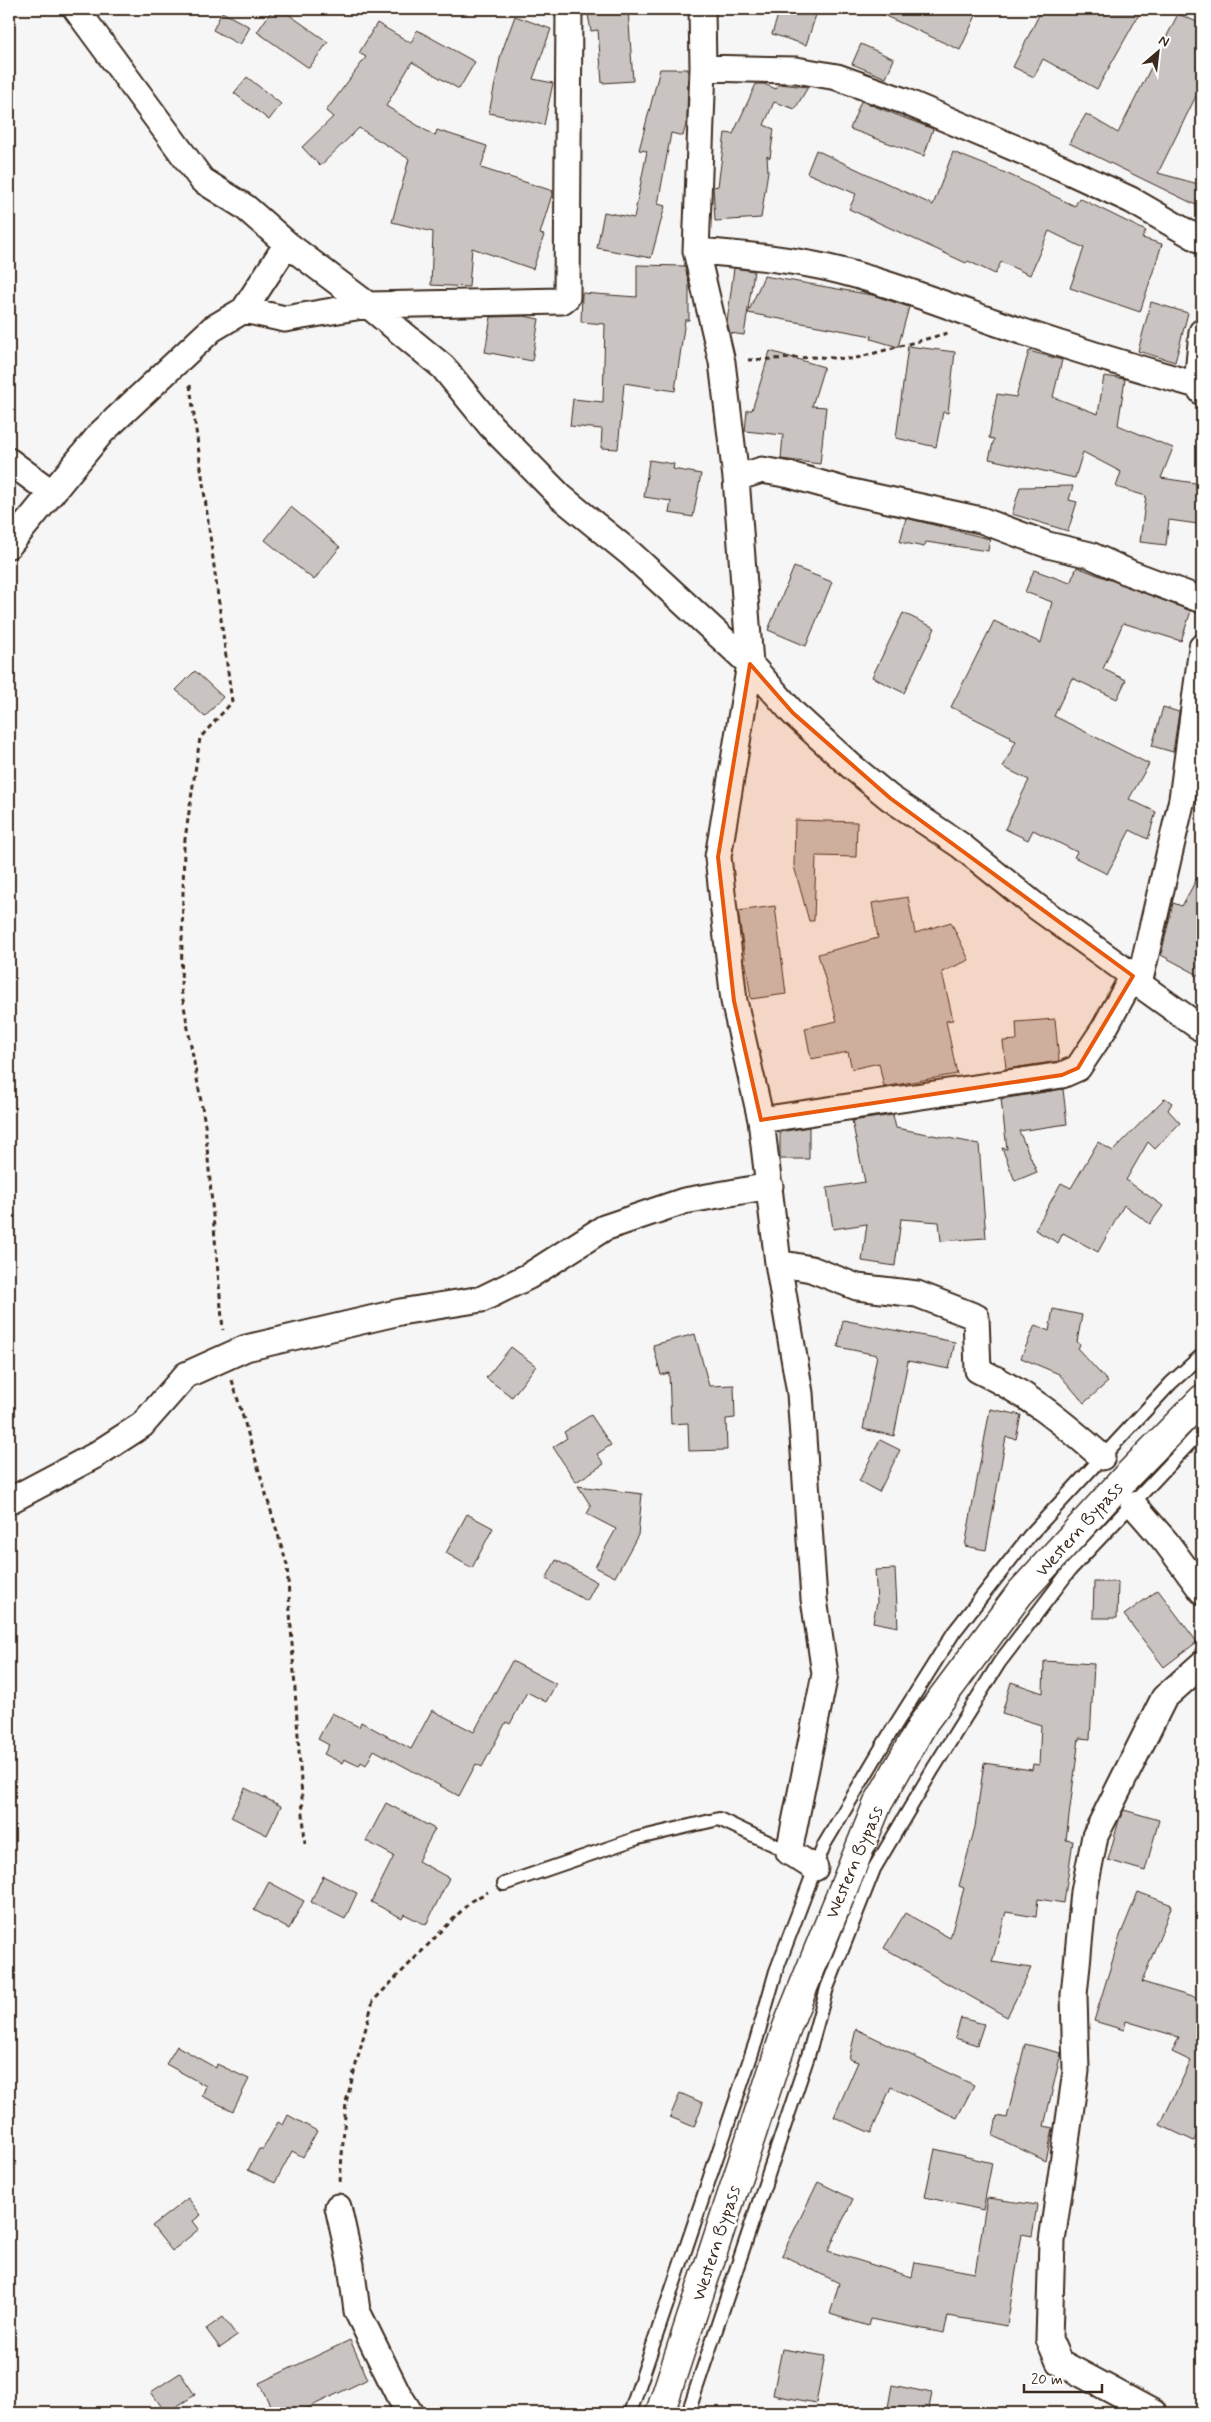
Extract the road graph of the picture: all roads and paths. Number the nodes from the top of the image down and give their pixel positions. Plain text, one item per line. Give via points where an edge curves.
1 (76, 9) edge
2 (569, 9) edge
3 (702, 9) edge
4 (703, 68) junction
5 (1202, 242) edge
6 (287, 244) junction
7 (696, 251) junction
8 (368, 305) junction
9 (244, 310) junction
10 (956, 332) dead end
11 (1202, 332) edge
12 (186, 353) junction
13 (722, 362) junction
14 (1200, 389) edge
15 (9, 461) edge
16 (736, 478) junction
17 (52, 493) junction
18 (9, 545) edge
19 (1202, 600) edge
20 (1202, 647) edge
21 (750, 664) junction
22 (1136, 980) junction
23 (1202, 1030) edge
24 (761, 1120) junction
25 (770, 1186) junction
26 (778, 1263) junction
27 (1202, 1355) edge
28 (225, 1357) junction
29 (1202, 1399) edge
30 (1202, 1430) edge
31 (1102, 1457) junction
32 (9, 1501) edge
33 (1132, 1504) junction
34 (1202, 1591) edge
35 (1202, 1664) edge
36 (305, 1844) dead end
37 (789, 1852) junction
38 (816, 1868) junction
39 (504, 1884) joint
40 (338, 2207) joint
41 (410, 2413) edge
42 (630, 2413) edge
43 (660, 2413) edge
44 (688, 2413) edge
45 (1154, 2413) edge

1 - 6 street via 202,180 245,207
2 - 8 street via 567,297 562,301
3 - 4 street
4 - 5 street via 796,70 837,77 904,101 1071,172 1131,200
4 - 7 street
6 - 8 street
6 - 9 street
7 - 13 street
7 - 14 street via 752,255 833,270 905,289
8 - 9 street via 285,319
8 - 21 street via 443,367 491,426 560,498 631,554
9 - 12 street via 212,329
10 - 13 path via 854,359 818,357
11 - 14 street
12 - 17 street via 100,433
12 - 28 path via 232,702 200,738 184,846 181,989 205,1124
13 - 16 street
15 - 17 street
16 - 19 street via 762,470 980,520 1090,555
16 - 21 street
17 - 18 street
20 - 22 street via 1182,800
21 - 22 street via 793,713 890,798 960,845
21 - 24 street via 718,857 734,1001
22 - 23 street
22 - 24 street via 1078,1068 1062,1075
24 - 25 street
25 - 26 street
25 - 28 street via 684,1201 604,1228 529,1276 482,1298 327,1327 246,1348
26 - 31 street via 811,1269 857,1287 917,1294 976,1317 978,1370 1056,1416
26 - 37 street via 800,1393 814,1599 825,1674
27 - 31 lane via 1171,1383
28 - 32 street via 186,1375 142,1425 94,1456
28 - 36 path via 287,1565
29 - 43 main road, Western Bypass via 1020,1593 924,1722 878,1803 786,2027
30 - 33 lane
31 - 38 lane via 1030,1534 954,1632 834,1829
33 - 34 street via 1166,1542
33 - 44 lane via 1070,1570 999,1663 874,1869 827,1988 805,2066
35 - 45 street via 1164,1698 1095,1836 1084,1892 1074,1995 1076,2071 1052,2241 1048,2338 1059,2362
37 - 38 street
37 - 39 lane via 719,1819 638,1838
38 - 42 lane via 776,1971 750,2059
39 - 40 path via 471,1901 373,2001 346,2102
40 - 41 street via 357,2311

